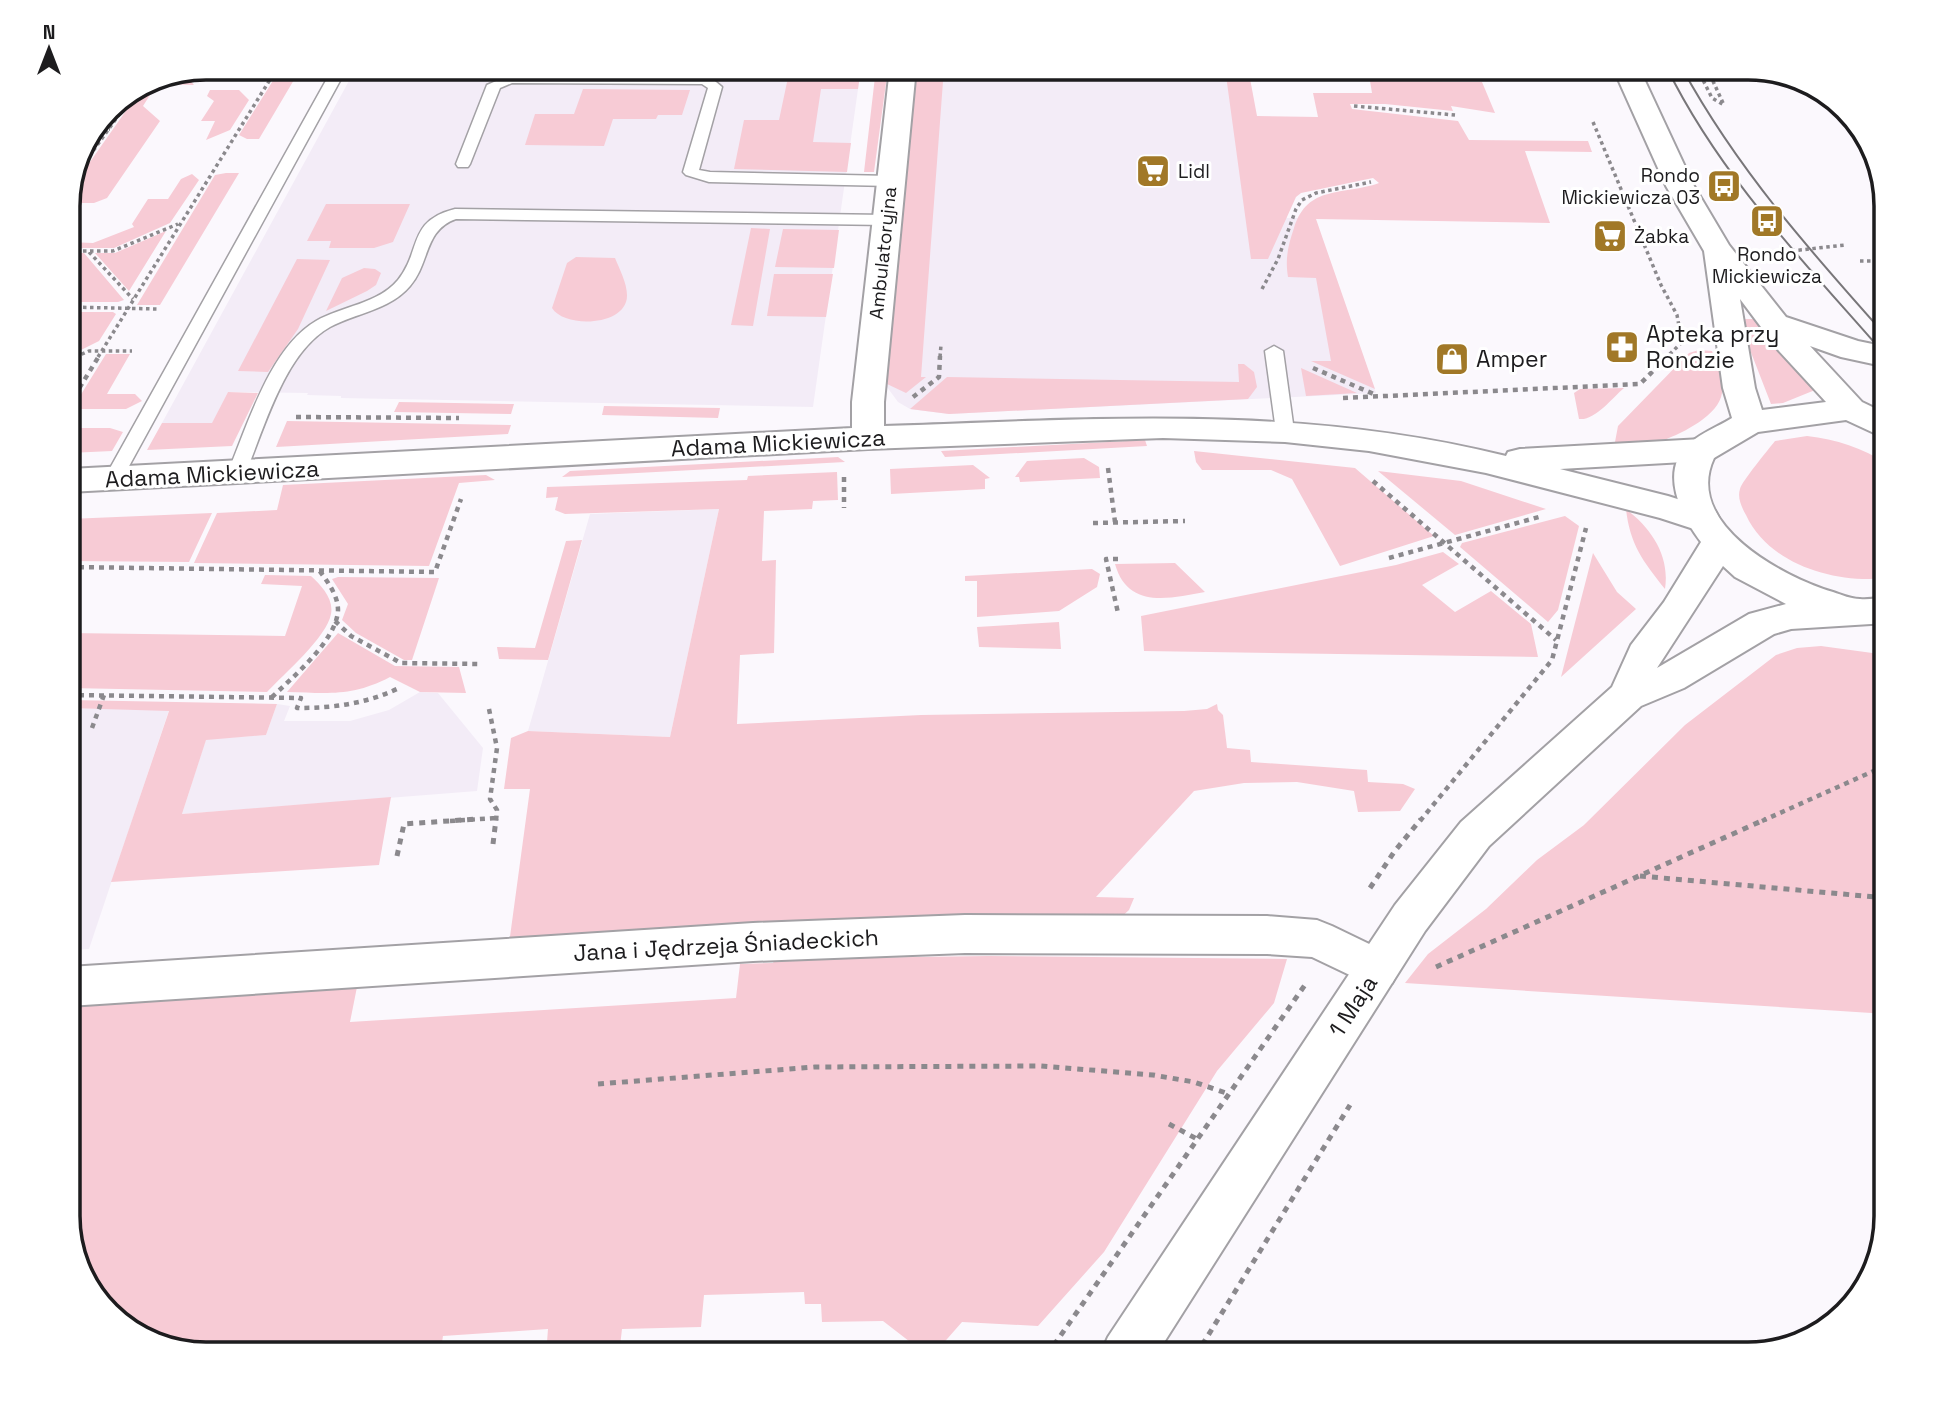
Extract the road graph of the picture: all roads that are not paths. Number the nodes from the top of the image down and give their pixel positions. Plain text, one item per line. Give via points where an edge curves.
1 (1632, 80) edge
2 (333, 81) edge
3 (503, 81) edge
4 (706, 81) edge
5 (902, 81) edge
6 (463, 164) dead end
7 (891, 181) junction
8 (887, 220) junction
9 (1716, 248) junction
10 (1775, 324) junction
11 (1274, 351) road end
12 (1874, 354) edge
13 (1874, 370) edge
14 (1851, 409) junction
15 (1874, 421) edge
16 (1750, 422) junction
17 (1285, 431) junction
18 (868, 438) junction
19 (1703, 450) junction
20 (1486, 462) junction
21 (237, 472) junction
22 (113, 479) junction
23 (81, 480) edge
24 (1711, 531) junction
25 (1872, 611) edge
26 (1627, 696) junction
27 (1377, 969) junction
28 (81, 987) edge
29 (1134, 1342) edge

1 - 9 street via 1680,186
2 - 22 lane
3 - 6 lane via 494,85
4 - 7 lane via 715,87 691,172 696,175
5 - 7 street, Ambulatoryjna
7 - 8 street, Ambulatoryjna
8 - 18 street, Ambulatoryjna
8 - 21 lane via 443,216 432,222 405,281 394,293 324,323 302,339
9 - 10 street
9 - 16 street via 1737,377
10 - 12 street
10 - 14 street
11 - 17 lane
13 - 14 street via 1861,384
14 - 15 street
14 - 16 street
16 - 19 street
17 - 18 street, Adama Mickiewicza via 1163,427
17 - 20 street, Adama Mickiewicza via 1369,440
18 - 21 street, Adama Mickiewicza
19 - 20 street, Adama Mickiewicza
19 - 24 street via 1696,457 1690,485
20 - 24 street, Adama Mickiewicza via 1668,508
21 - 22 street, Adama Mickiewicza
22 - 23 street, Adama Mickiewicza
24 - 25 street via 1748,568 1788,591
24 - 26 street, 1 Maja via 1677,611 1644,655
25 - 26 street, 1 Maja via 1791,615 1762,624 1671,678
26 - 27 street, 1 Maja via 1475,834 1409,918
27 - 28 street, Jana i Jędrzeja Śniadeckich via 1317,939 1267,934 965,934 753,942
27 - 29 street, 1 Maja

